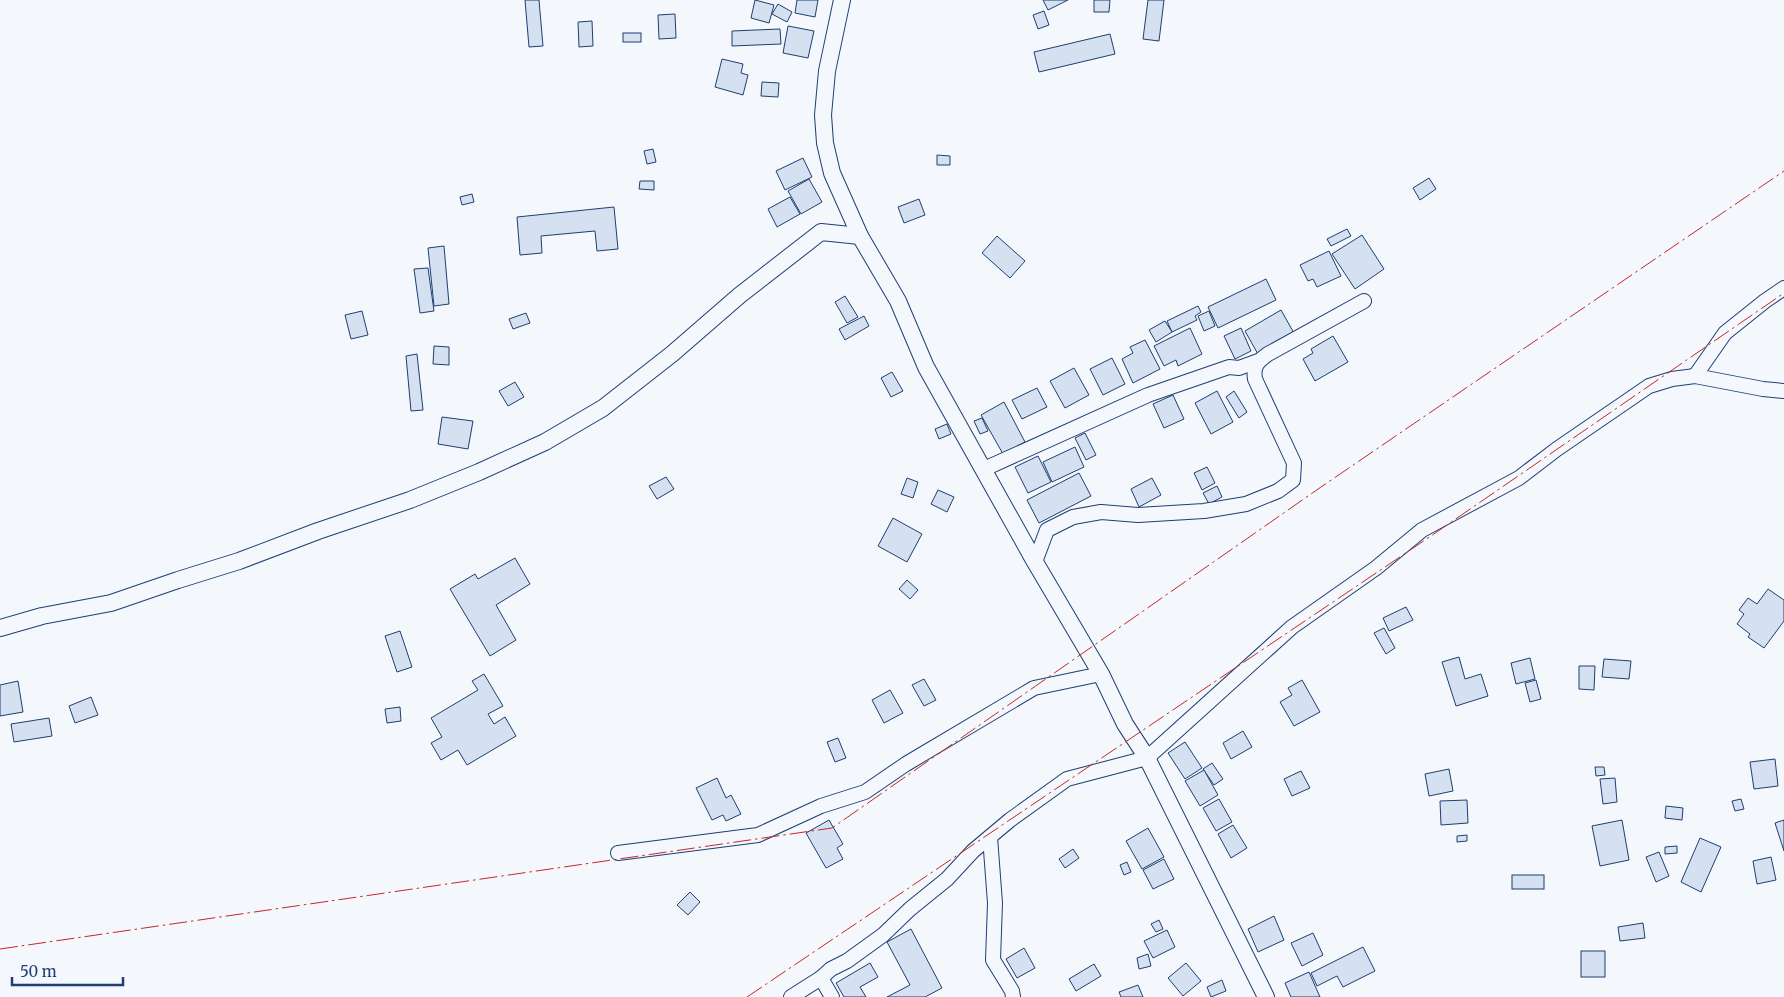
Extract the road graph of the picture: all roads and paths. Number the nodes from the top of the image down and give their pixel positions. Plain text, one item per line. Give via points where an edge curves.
1 (842, 0) edge
2 (860, 236) junction
3 (1784, 288) edge
4 (1364, 301) dead end
5 (1258, 361) junction
6 (1695, 376) junction
7 (1784, 391) edge
8 (984, 469) junction
9 (1035, 562) junction
10 (0, 628) edge
11 (1101, 674) junction
12 (1147, 758) junction
13 (990, 837) junction
14 (618, 853) dead end
15 (821, 978) junction
16 (792, 997) edge
17 (832, 997) edge
18 (1013, 997) edge
19 (1266, 997) edge

1 - 2 street via 827,71 822,115 832,173
2 - 8 street via 898,301 926,367
2 - 10 street via 821,232 603,408 545,442 410,500 239,561 111,603
3 - 6 street via 1724,333
4 - 5 street
5 - 8 street via 1239,368 1229,366 1148,395
5 - 9 street via 1254,368 1255,379 1294,463 1293,480 1278,491 1246,504 1138,516 1101,512 1073,517 1047,530
6 - 7 street
6 - 12 street via 1672,378 1649,386 1519,478 1422,530 1376,568 1292,627
8 - 9 street
9 - 11 street
11 - 12 street via 1125,724
11 - 14 street via 1034,688 906,764 866,792 821,806 758,835
12 - 13 street via 1067,779
12 - 19 street
13 - 15 street via 883,934
13 - 18 street via 995,903 994,960
15 - 16 street
15 - 17 street

